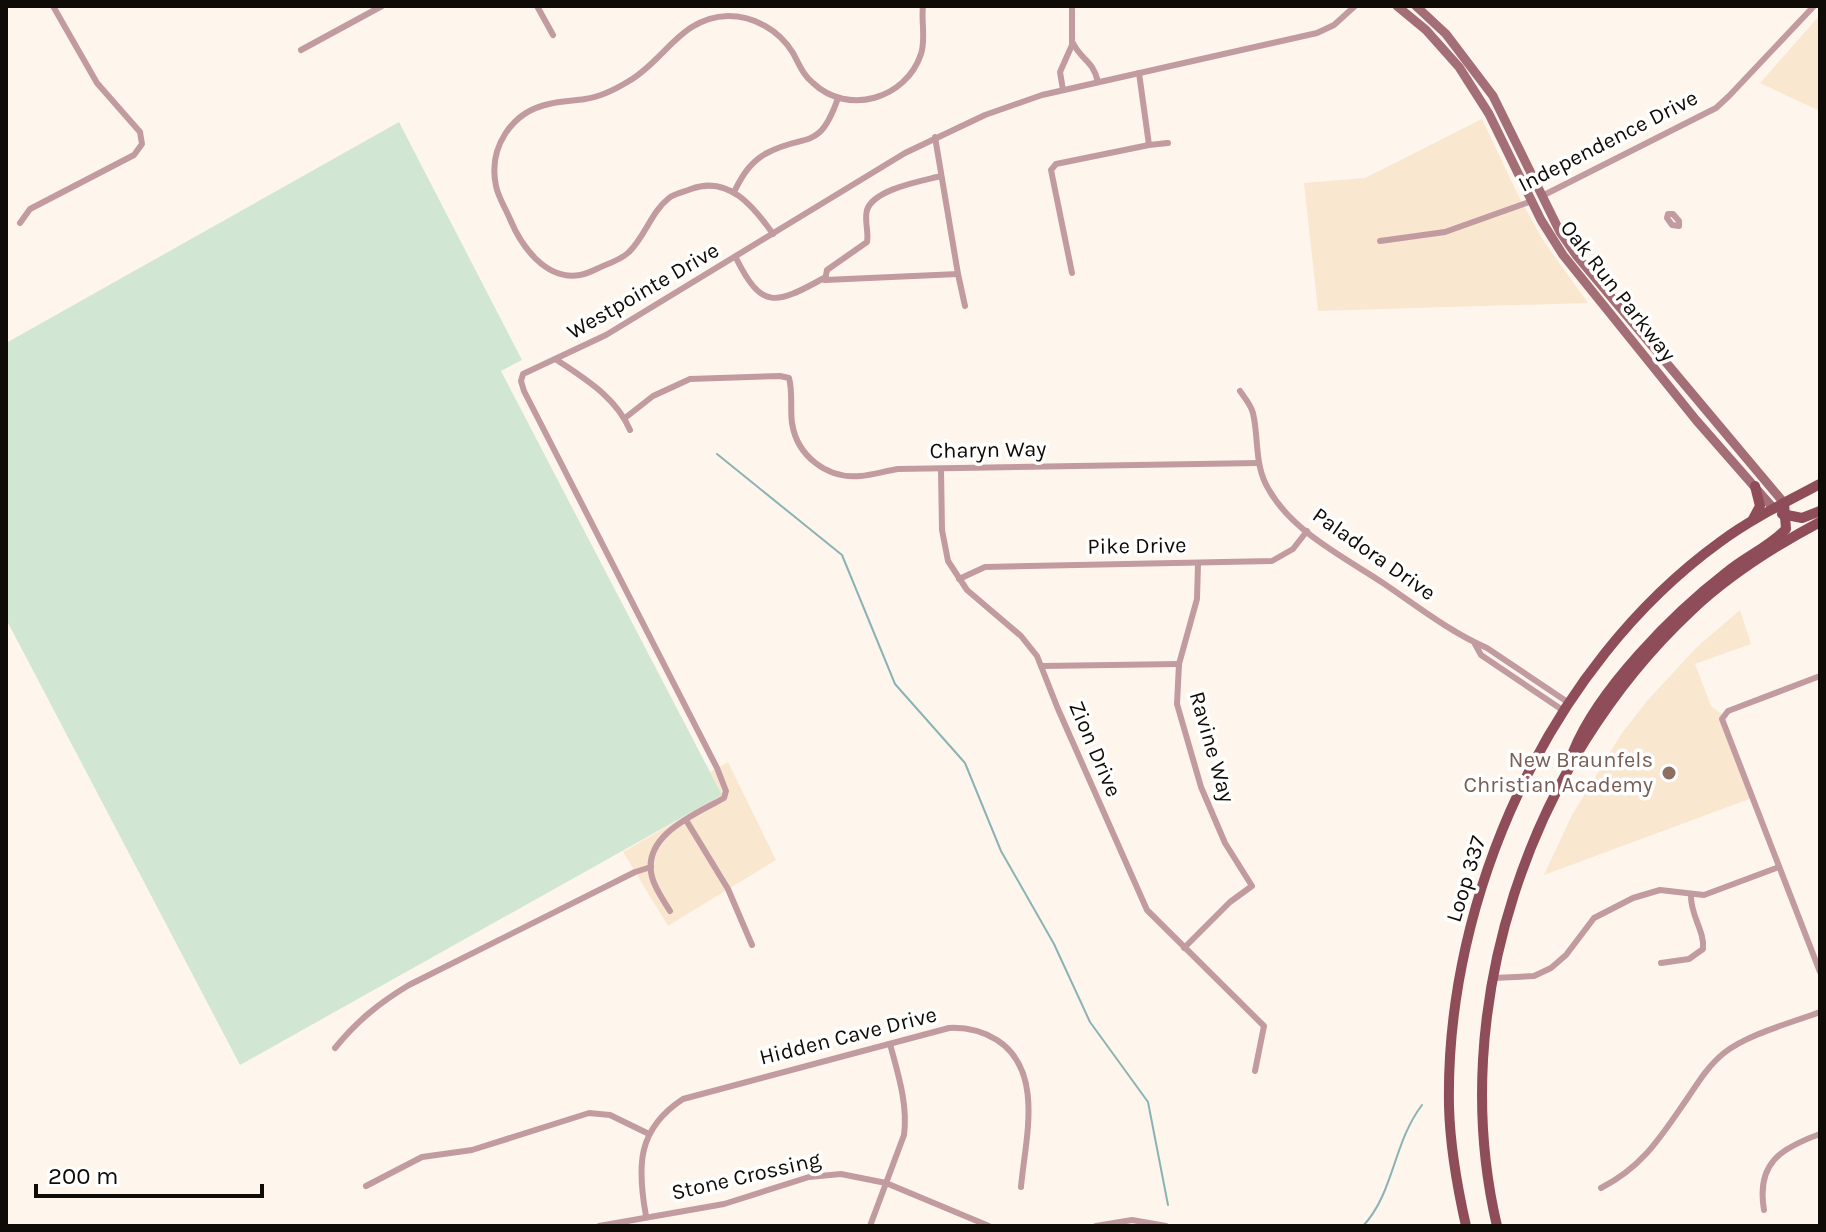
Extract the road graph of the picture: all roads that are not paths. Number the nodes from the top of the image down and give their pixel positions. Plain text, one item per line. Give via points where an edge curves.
1 (53, 6) edge
2 (382, 6) edge
3 (537, 6) edge
4 (923, 6) edge
5 (1072, 6) edge
6 (1355, 6) edge
7 (1397, 6) edge
8 (1416, 6) edge
9 (1814, 6) edge
10 (553, 35) dead end
11 (1072, 40) junction
12 (301, 50) dead end
13 (1081, 56) junction
14 (1066, 59) junction
15 (1139, 73) junction
16 (1098, 82) junction
17 (1063, 90) junction
18 (838, 98) junction
19 (935, 137) junction
20 (1168, 143) dead end
21 (1149, 145) junction
22 (941, 176) junction
23 (734, 192) junction
24 (1543, 195) junction
25 (1532, 201) junction
26 (20, 223) dead end
27 (773, 234) junction
28 (1380, 241) dead end
29 (736, 258) junction
30 (1072, 273) dead end
31 (958, 274) junction
32 (824, 278) junction
33 (965, 306) dead end
34 (557, 360) junction
35 (1240, 391) dead end
36 (625, 418) junction
37 (630, 430) dead end
38 (1258, 463) junction
39 (941, 469) junction
40 (1820, 484) edge
41 (1755, 486) junction
42 (1784, 503) junction
43 (1774, 509) junction
44 (1820, 511) edge
45 (1787, 515) junction
46 (1820, 522) edge
47 (1750, 524) junction
48 (1307, 531) junction
49 (1198, 563) junction
50 (959, 579) junction
51 (1179, 664) junction
52 (1042, 666) junction
53 (1819, 678) edge
54 (1567, 707) junction
55 (1565, 776) junction
56 (686, 820) junction
57 (651, 867) junction
58 (1779, 867) junction
59 (1659, 881) dead end
60 (1660, 890) junction
61 (1691, 895) junction
62 (670, 911) dead end
63 (752, 945) dead end
64 (1184, 948) junction
65 (1661, 963) dead end
66 (1820, 972) edge
67 (1494, 978) junction
68 (1820, 1012) edge
69 (890, 1044) junction
70 (335, 1048) dead end
71 (1255, 1071) dead end
72 (649, 1134) junction
73 (1820, 1134) edge
74 (886, 1183) junction
75 (366, 1186) dead end
76 (1021, 1187) dead end
77 (1601, 1188) dead end
78 (1764, 1210) dead end
79 (646, 1216) junction
80 (599, 1226) edge
81 (870, 1226) edge
82 (989, 1226) edge
83 (1096, 1226) edge
84 (1166, 1226) edge
85 (1466, 1226) edge
86 (1497, 1226) edge

1 - 26 street via 88,70 140,132 142,144 134,155 30,209
2 - 12 street
3 - 10 street
4 - 18 street via 923,47 908,77 875,99
5 - 11 street
6 - 15 street, Westpointe Drive via 1317,33
7 - 25 street, Oak Run Parkway via 1459,67
8 - 24 street, Oak Run Parkway via 1446,34 1493,96
9 - 24 street, Independence Drive via 1716,108
11 - 13 street
11 - 14 street
13 - 14 street
13 - 16 street via 1092,64
14 - 17 street via 1060,72
15 - 16 street, Westpointe Drive
15 - 21 street
16 - 17 street, Westpointe Drive
17 - 19 street, Westpointe Drive
18 - 23 street via 821,132 758,158
18 - 23 street via 814,85 786,43 766,26 741,17 716,17 684,31 630,81 587,99 546,104 511,123 495,158 496,187 519,240 542,265 579,276 629,252 670,197 702,185
19 - 22 street
19 - 27 street, Westpointe Drive
20 - 21 street
21 - 30 street via 1056,164 1051,170
22 - 31 street
22 - 32 street via 901,186 871,204 867,242 827,270
23 - 27 street
24 - 25 street, Independence Drive
24 - 42 street, Oak Run Parkway via 1576,255
25 - 28 street, Independence Drive via 1445,232
25 - 41 street, Oak Run Parkway via 1563,255
27 - 29 street, Westpointe Drive
29 - 32 street via 749,285 766,297 783,296
29 - 34 street, Westpointe Drive
31 - 32 street
31 - 33 street
34 - 36 street via 597,388
34 - 56 street, Westpointe Drive via 525,371 522,386 727,793
35 - 38 street, Paladora Drive via 1252,410
36 - 37 street
36 - 39 street, Charyn Way via 653,396 690,379 780,376 789,378 794,433 818,465 850,476
38 - 39 street, Charyn Way
38 - 48 street, Paladora Drive via 1276,501
39 - 50 street, Zion Drive via 945,554
40 - 42 main road, Loop 337
41 - 43 street, Oak Run Parkway
41 - 47 main road via 1760,506
42 - 43 main road, Loop 337
42 - 45 main road
43 - 45 main road
43 - 47 main road, Loop 337
44 - 45 main road via 1802,518
45 - 55 main road via 1782,533 1691,601 1641,653 1580,735
46 - 55 main road via 1752,564 1684,618 1615,697
47 - 54 main road, Loop 337 via 1720,542 1632,622
48 - 49 street, Pike Drive via 1293,549 1272,561
48 - 54 street, Paladora Drive via 1487,648
49 - 50 street, Pike Drive via 985,567
49 - 51 street, Ravine Way via 1197,599
50 - 52 street, Zion Drive via 1021,636
51 - 52 street
51 - 64 street, Ravine Way via 1178,712 1201,787 1225,843 1252,886
52 - 64 street, Zion Drive via 1147,910
53 - 58 street via 1723,715
54 - 85 main road, Loop 337 via 1489,858 1463,965 1449,1106
55 - 67 main road via 1534,842
56 - 57 street, Westpointe Drive via 665,834
56 - 63 street via 728,889
57 - 62 street
57 - 70 street via 409,985 358,1020
58 - 61 street
58 - 66 street
59 - 60 street
60 - 61 street
60 - 67 street via 1600,913 1566,955 1543,973
61 - 65 street via 1703,949 1689,959
64 - 71 street, Zion Drive via 1264,1026
67 - 86 main road via 1481,1092
68 - 77 street via 1722,1055 1644,1158
69 - 72 street, Hidden Cave Drive via 699,1093 674,1105
69 - 74 street via 906,1122
69 - 76 street, Hidden Cave Drive via 961,1028 978,1031 1007,1048 1023,1069 1028,1096
72 - 75 street via 610,1115 589,1113 472,1150 422,1157
72 - 79 street, Hidden Cave Drive via 640,1170
73 - 78 street via 1790,1146 1770,1164 1763,1181
74 - 79 street, Stone Crossing via 854,1175 809,1177 724,1204
74 - 81 street
74 - 82 street, Stone Crossing
79 - 80 street, Stone Crossing
83 - 84 street via 1132,1220

